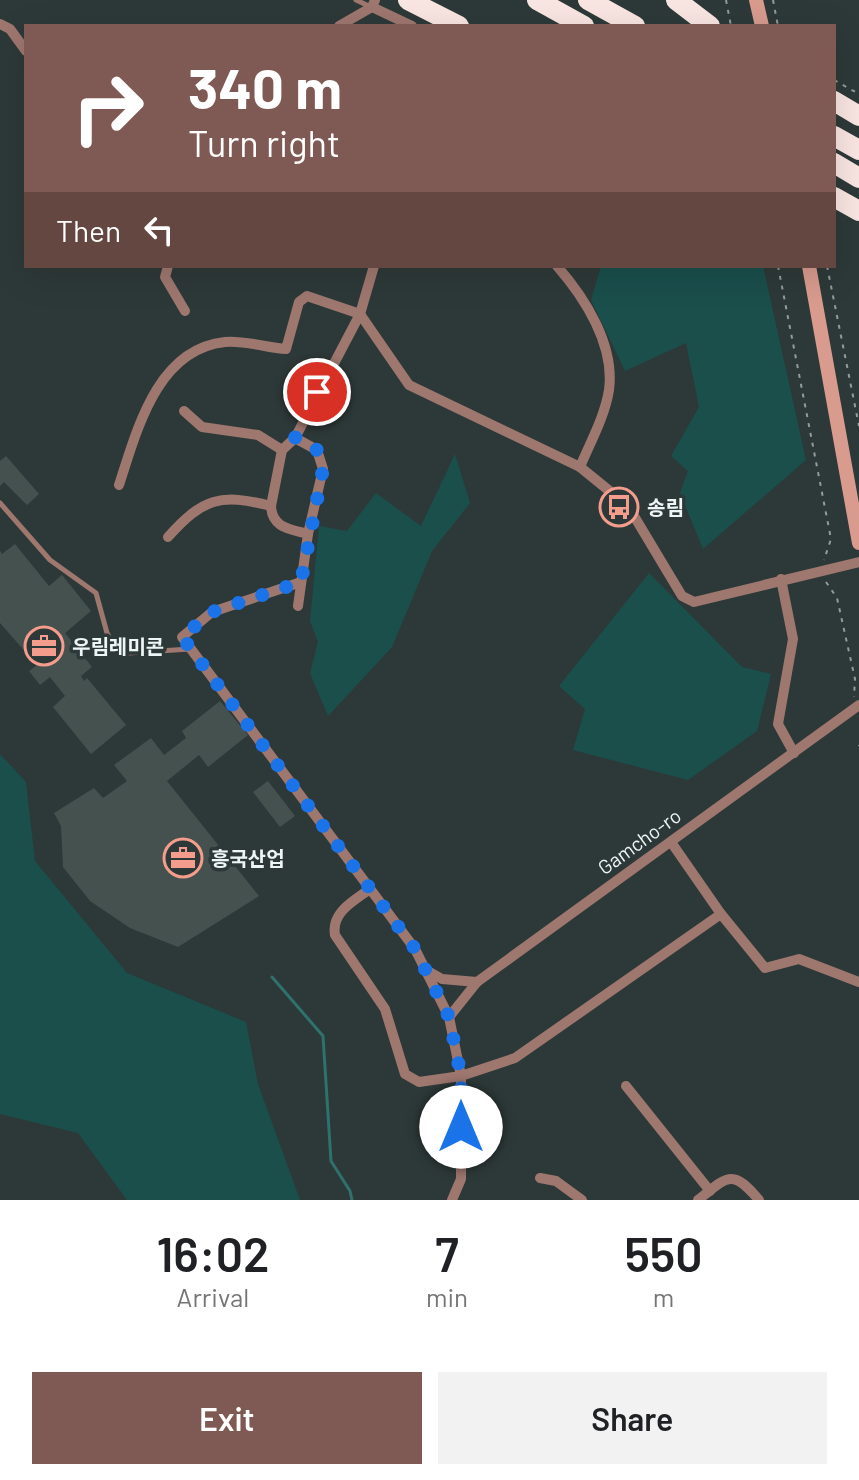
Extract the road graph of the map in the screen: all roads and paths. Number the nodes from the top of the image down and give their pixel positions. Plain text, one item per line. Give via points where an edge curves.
1 (356, 0) edge
2 (408, 0) edge
3 (537, 0) edge
4 (588, 0) edge
5 (602, 0) edge
6 (676, 0) edge
7 (726, 0) edge
8 (756, 0) edge
9 (773, 0) edge
10 (373, 4) edge
11 (0, 24) edge
12 (342, 24) edge
13 (408, 24) edge
14 (455, 24) edge
15 (580, 24) edge
16 (630, 24) edge
17 (632, 24) edge
18 (707, 24) edge
19 (731, 24) edge
20 (762, 24) edge
21 (778, 24) edge
22 (24, 48) edge
23 (836, 81) edge
24 (859, 94) edge
25 (836, 102) edge
26 (859, 116) edge
27 (836, 137) edge
28 (859, 150) edge
29 (836, 164) edge
30 (859, 178) edge
31 (836, 198) edge
32 (859, 211) edge
33 (167, 268) edge
34 (373, 268) edge
35 (558, 268) edge
36 (778, 268) edge
37 (809, 268) edge
38 (827, 268) edge
39 (185, 311) dead end
40 (360, 314) junction
41 (184, 411) dead end
42 (859, 426) edge
43 (295, 438) junction
44 (282, 450) junction
45 (580, 467) junction
46 (119, 485) dead end
47 (0, 503) edge
48 (271, 506) junction
49 (308, 534) junction
50 (168, 537) dead end
51 (859, 543) edge
52 (859, 562) edge
53 (824, 570) junction
54 (781, 579) junction
55 (301, 582) junction
56 (298, 606) dead end
57 (191, 649) junction
58 (859, 672) edge
59 (853, 674) junction
60 (858, 705) edge
61 (794, 753) junction
62 (671, 842) junction
63 (370, 889) junction
64 (721, 914) junction
65 (426, 970) junction
66 (477, 982) junction
67 (859, 982) edge
68 (449, 1017) junction
69 (461, 1076) junction
70 (626, 1086) dead end
71 (540, 1178) dead end
72 (710, 1191) junction
73 (452, 1200) edge
74 (582, 1200) edge
75 (698, 1200) edge
76 (759, 1200) edge

1 - 10 lane
2 - 14 highway
3 - 15 highway
4 - 16 highway
5 - 17 highway
6 - 18 highway
7 - 19 path
8 - 20 main road
9 - 21 path
10 - 12 street
10 - 13 street
11 - 22 street
23 - 24 path
25 - 26 highway
27 - 28 highway
29 - 30 highway
31 - 32 highway
33 - 39 street via 165,277
34 - 40 street
35 - 45 street via 586,305 609,362 605,407
36 - 53 path via 831,539
37 - 51 main road
38 - 42 path
40 - 43 street
40 - 45 street via 409,385
40 - 46 street via 305,296 286,349 227,342 193,349 147,401
41 - 44 street via 202,427 258,435
43 - 44 street
43 - 49 street via 317,450 323,462
44 - 48 street
45 - 54 street via 628,506 689,601
47 - 57 lane via 50,560 96,593 107,633 119,648 128,653
48 - 49 street via 279,524
48 - 50 street via 215,500 201,504
49 - 55 street
52 - 53 street
53 - 54 street
53 - 59 path via 826,587 837,598
54 - 61 street via 793,639 778,724
55 - 56 street
55 - 57 street via 212,612 182,637
57 - 63 street
58 - 59 path
59 - 60 path
60 - 61 street, Gamcho-ro
61 - 62 street, Gamcho-ro
62 - 64 street
62 - 66 street, Gamcho-ro
63 - 65 street
63 - 69 street via 338,915 335,935 385,1009 405,1074 419,1082
64 - 67 street via 765,968 799,959
64 - 69 street via 515,1058
65 - 66 street via 442,979
65 - 68 street
66 - 68 street, Gamcho-ro
68 - 69 street
69 - 73 street via 461,1179
70 - 72 street
71 - 74 street via 556,1181
72 - 75 street
72 - 76 street via 732,1177 745,1182

